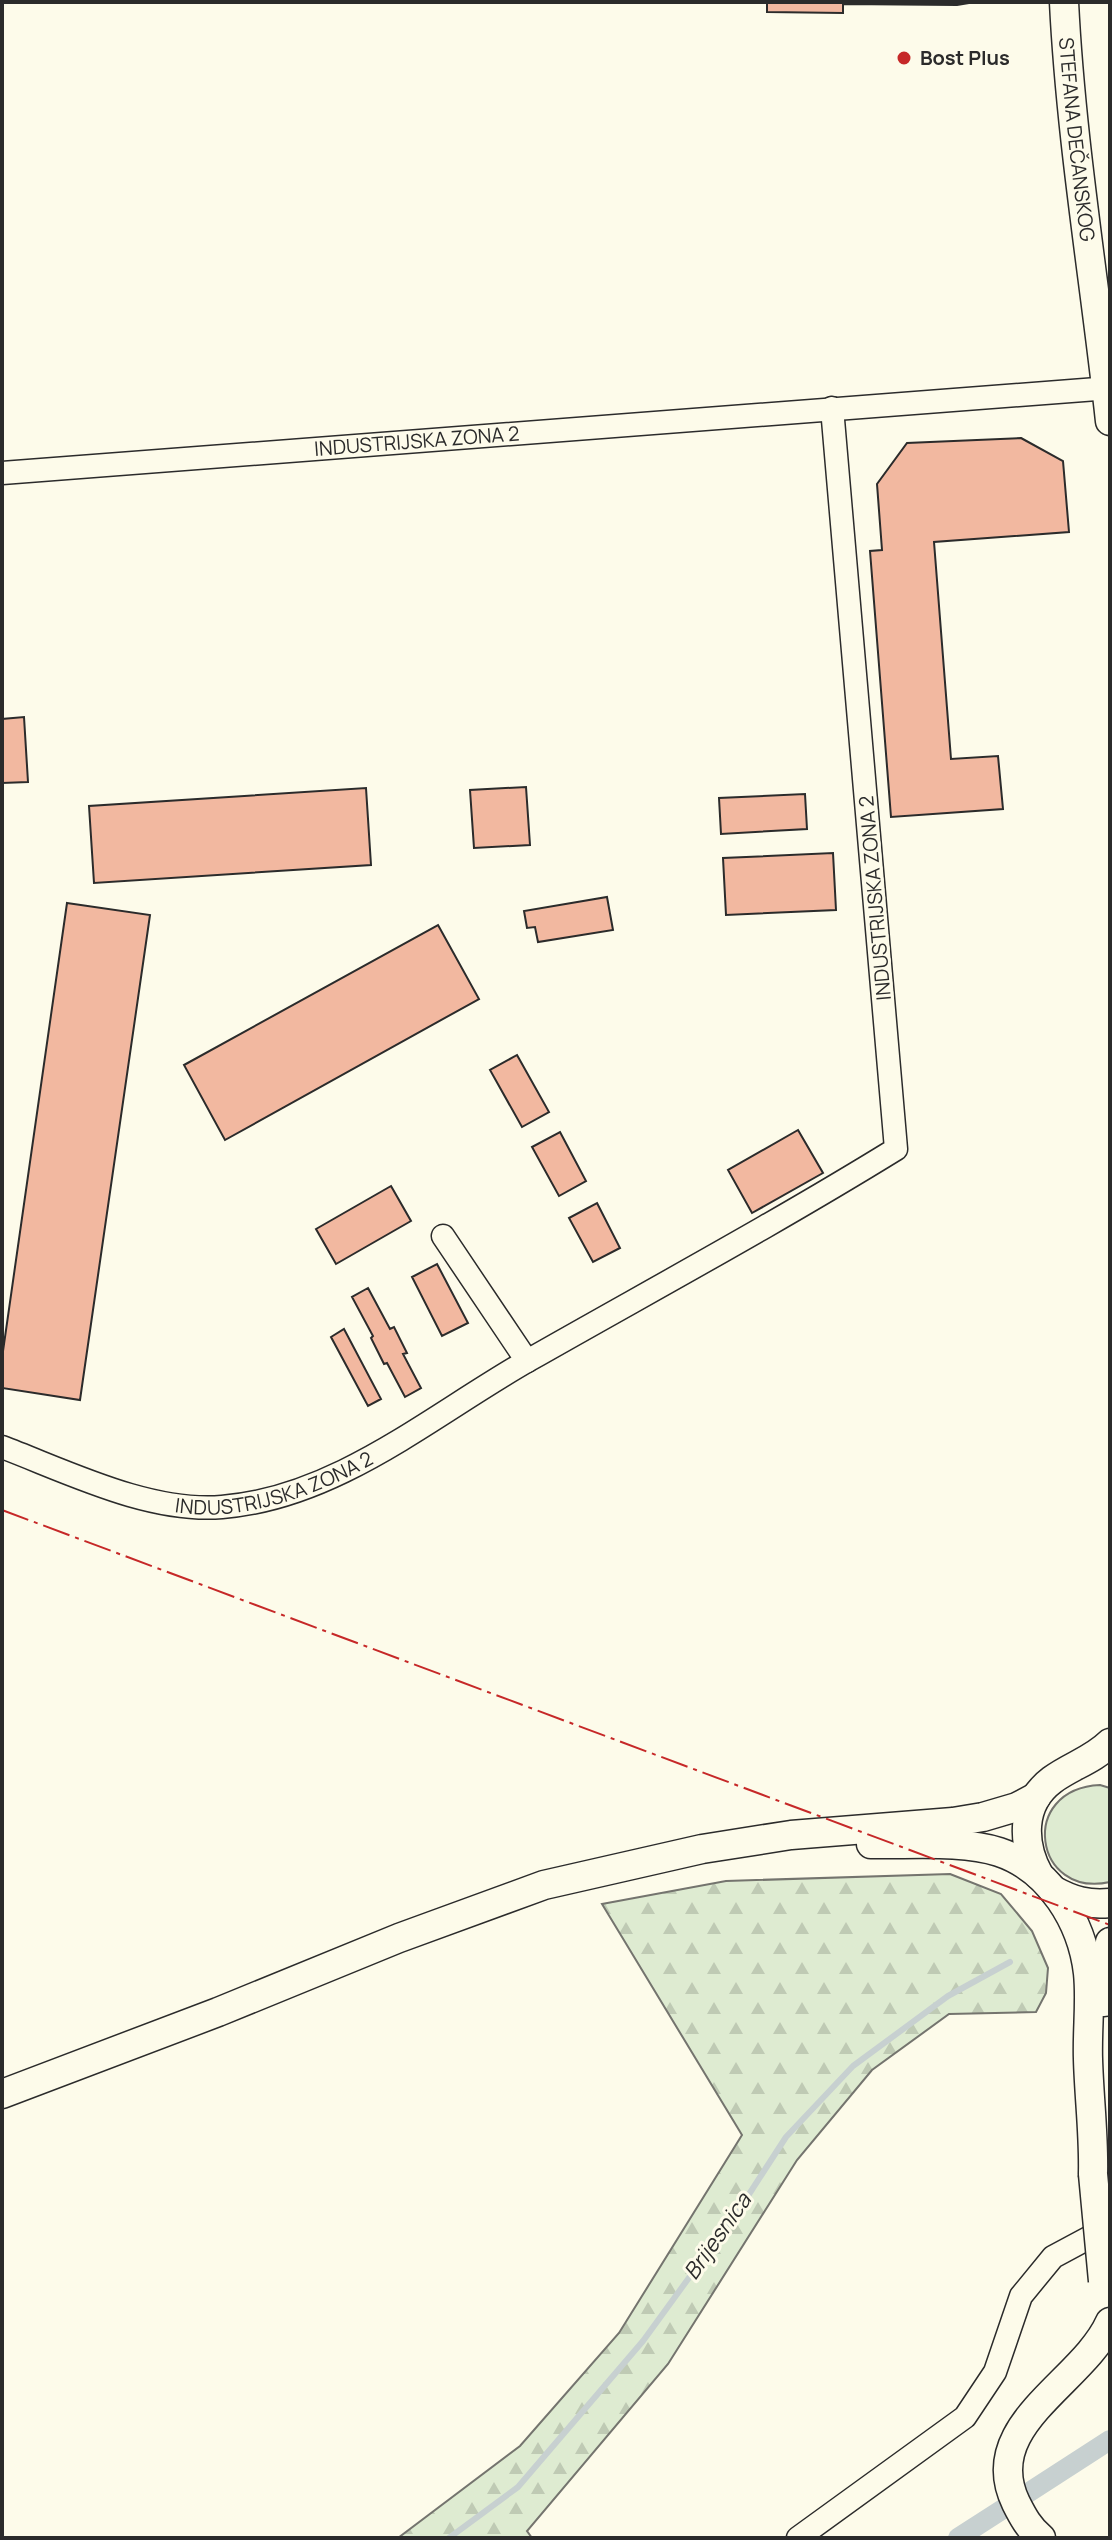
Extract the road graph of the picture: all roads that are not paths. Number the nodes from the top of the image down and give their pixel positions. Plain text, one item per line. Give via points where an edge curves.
1 (1064, 2) edge
2 (1108, 388) edge
3 (832, 408) junction
4 (1110, 421) edge
5 (2, 473) edge
6 (443, 1236) dead end
7 (527, 1361) junction
8 (2, 1447) edge
9 (1110, 1743) edge
10 (1110, 1767) edge
11 (1067, 1771) junction
12 (1036, 1797) junction
13 (750, 1843) junction
14 (1046, 1883) junction
15 (1110, 1903) edge
16 (1110, 1942) edge
17 (2, 2094) edge
18 (1094, 2134) junction
19 (1110, 2226) edge
20 (1110, 2323) edge
21 (798, 2538) edge
22 (1041, 2538) edge

1 - 2 main road, STEFANA DEČANSKOG via 1069,90
2 - 3 street, INDUSTRIJSKA ZONA 2
2 - 4 main road, STEFANA DEČANSKOG
3 - 5 street, INDUSTRIJSKA ZONA 2
3 - 7 street, INDUSTRIJSKA ZONA 2 via 896,1149
6 - 7 street
7 - 8 street, INDUSTRIJSKA ZONA 2 via 393,1444 320,1482 274,1498 220,1507 149,1499
9 - 11 main road
10 - 11 main road via 1087,1765
11 - 12 main road
12 - 13 main road via 995,1814 953,1822
12 - 14 main road via 1026,1837 1029,1857
13 - 14 main road via 995,1850
13 - 17 main road via 544,1885
14 - 15 main road via 1072,1901
14 - 18 main road via 1074,1921 1083,1945
16 - 18 main road
18 - 20 main road, bridge via 1093,2174
19 - 21 street via 1053,2257 1021,2296 995,2372 965,2417
20 - 22 main road via 1014,2440 1006,2466 1016,2503

